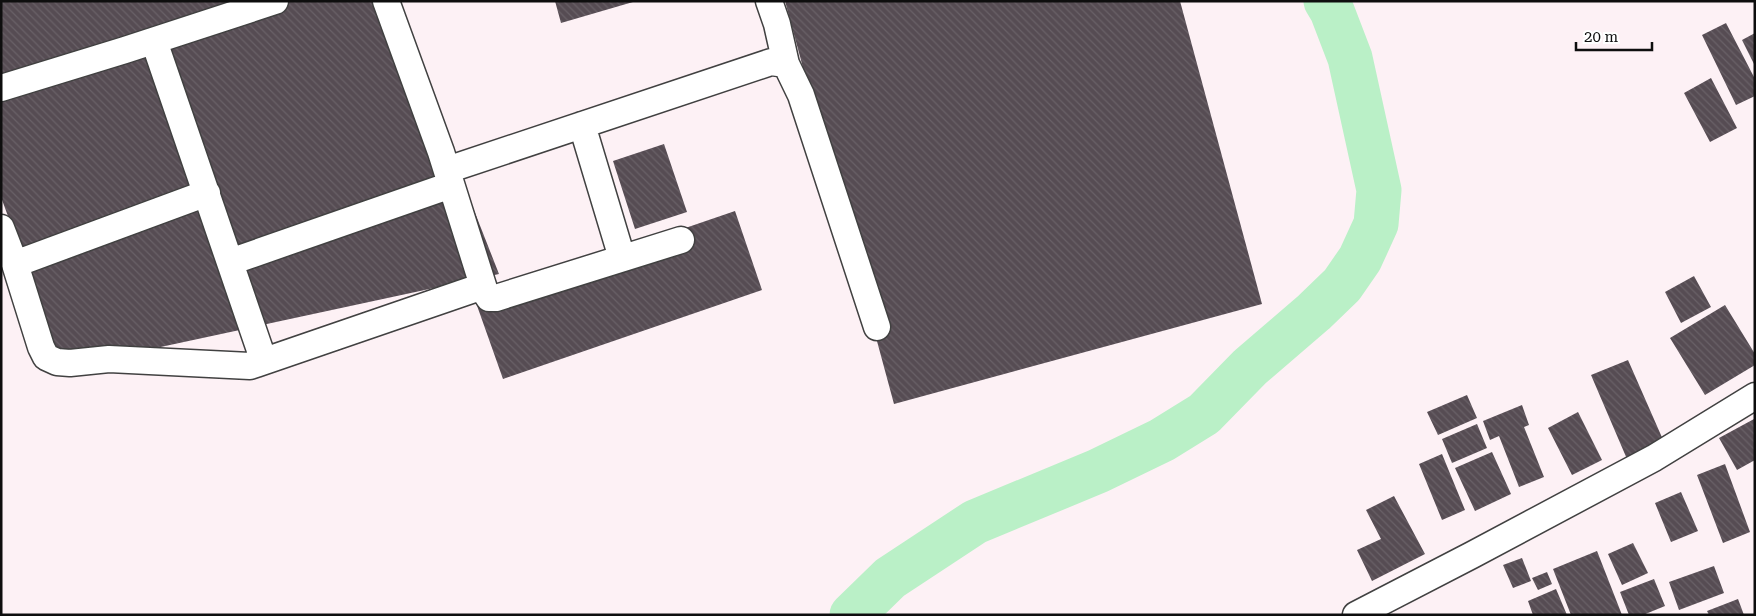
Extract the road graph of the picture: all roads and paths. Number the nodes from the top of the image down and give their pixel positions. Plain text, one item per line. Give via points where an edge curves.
1 (276, 1) edge
2 (386, 1) edge
3 (769, 1) edge
4 (154, 41) junction
5 (786, 64) junction
6 (1, 88) edge
7 (582, 126) junction
8 (449, 178) junction
9 (207, 194) junction
10 (1, 228) edge
11 (681, 240) dead end
12 (622, 258) junction
13 (230, 262) junction
14 (15, 264) junction
15 (483, 286) junction
16 (877, 327) dead end
17 (256, 364) junction
18 (1755, 396) edge
19 (1356, 615) edge

1 - 4 street
2 - 8 street
3 - 5 street
4 - 6 street
4 - 9 street
5 - 7 street via 771,62
5 - 16 street via 801,95
7 - 8 street
7 - 12 street
8 - 13 street
8 - 15 street
9 - 13 street
9 - 14 street
10 - 14 street
11 - 12 street
12 - 15 street via 496,298 489,298
13 - 17 street via 261,353
14 - 17 street via 41,347 46,357 57,362 109,359 241,366
15 - 17 street
18 - 19 street via 1654,458

